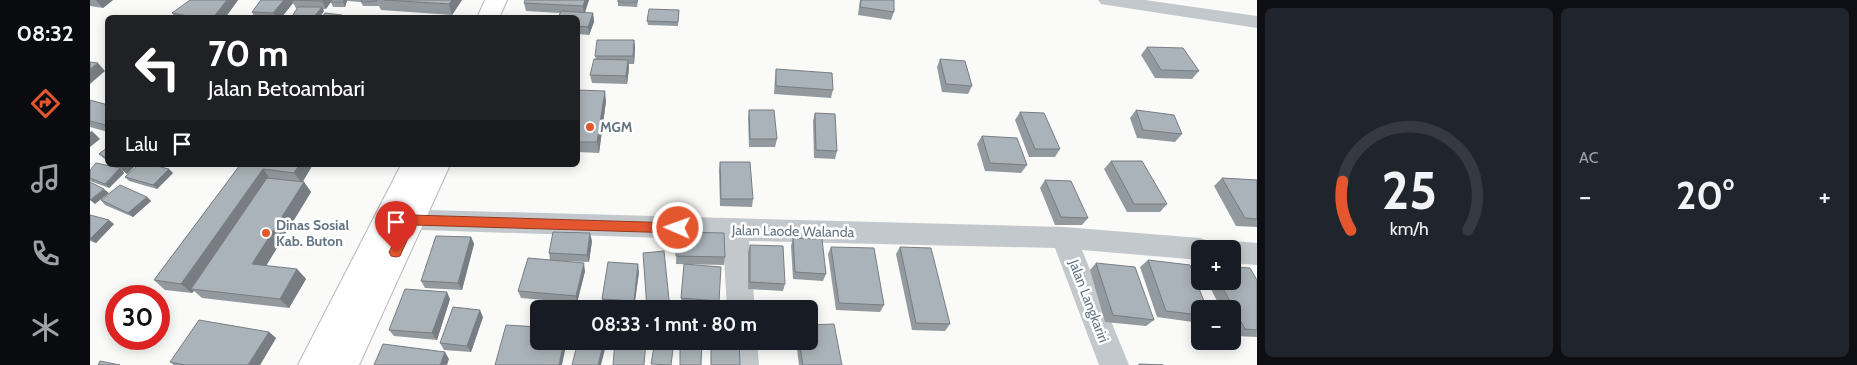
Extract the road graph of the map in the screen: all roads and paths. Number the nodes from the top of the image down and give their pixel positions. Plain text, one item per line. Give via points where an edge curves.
1 (496, 0) edge
2 (511, 0) edge
3 (1107, 0) edge
4 (489, 15) edge
5 (505, 15) edge
6 (1257, 22) edge
7 (413, 167) edge
8 (436, 167) edge
9 (399, 220) junction
10 (735, 230) junction
11 (1064, 238) junction
12 (1191, 248) edge
13 (1241, 253) edge
14 (1257, 254) edge
15 (739, 300) edge
16 (743, 350) edge
17 (315, 365) edge
18 (342, 365) edge
19 (744, 365) edge
20 (1114, 365) edge

1 - 4 main road
2 - 5 main road
3 - 6 street
7 - 9 main road
8 - 9 main road
9 - 10 street, Jalan Laode Walanda
9 - 17 main road
9 - 18 main road
10 - 11 street, Jalan Laode Walanda
10 - 15 street
11 - 12 street, Jalan Laode Walanda
11 - 20 street, Jalan Langkariri
13 - 14 street
16 - 19 street

